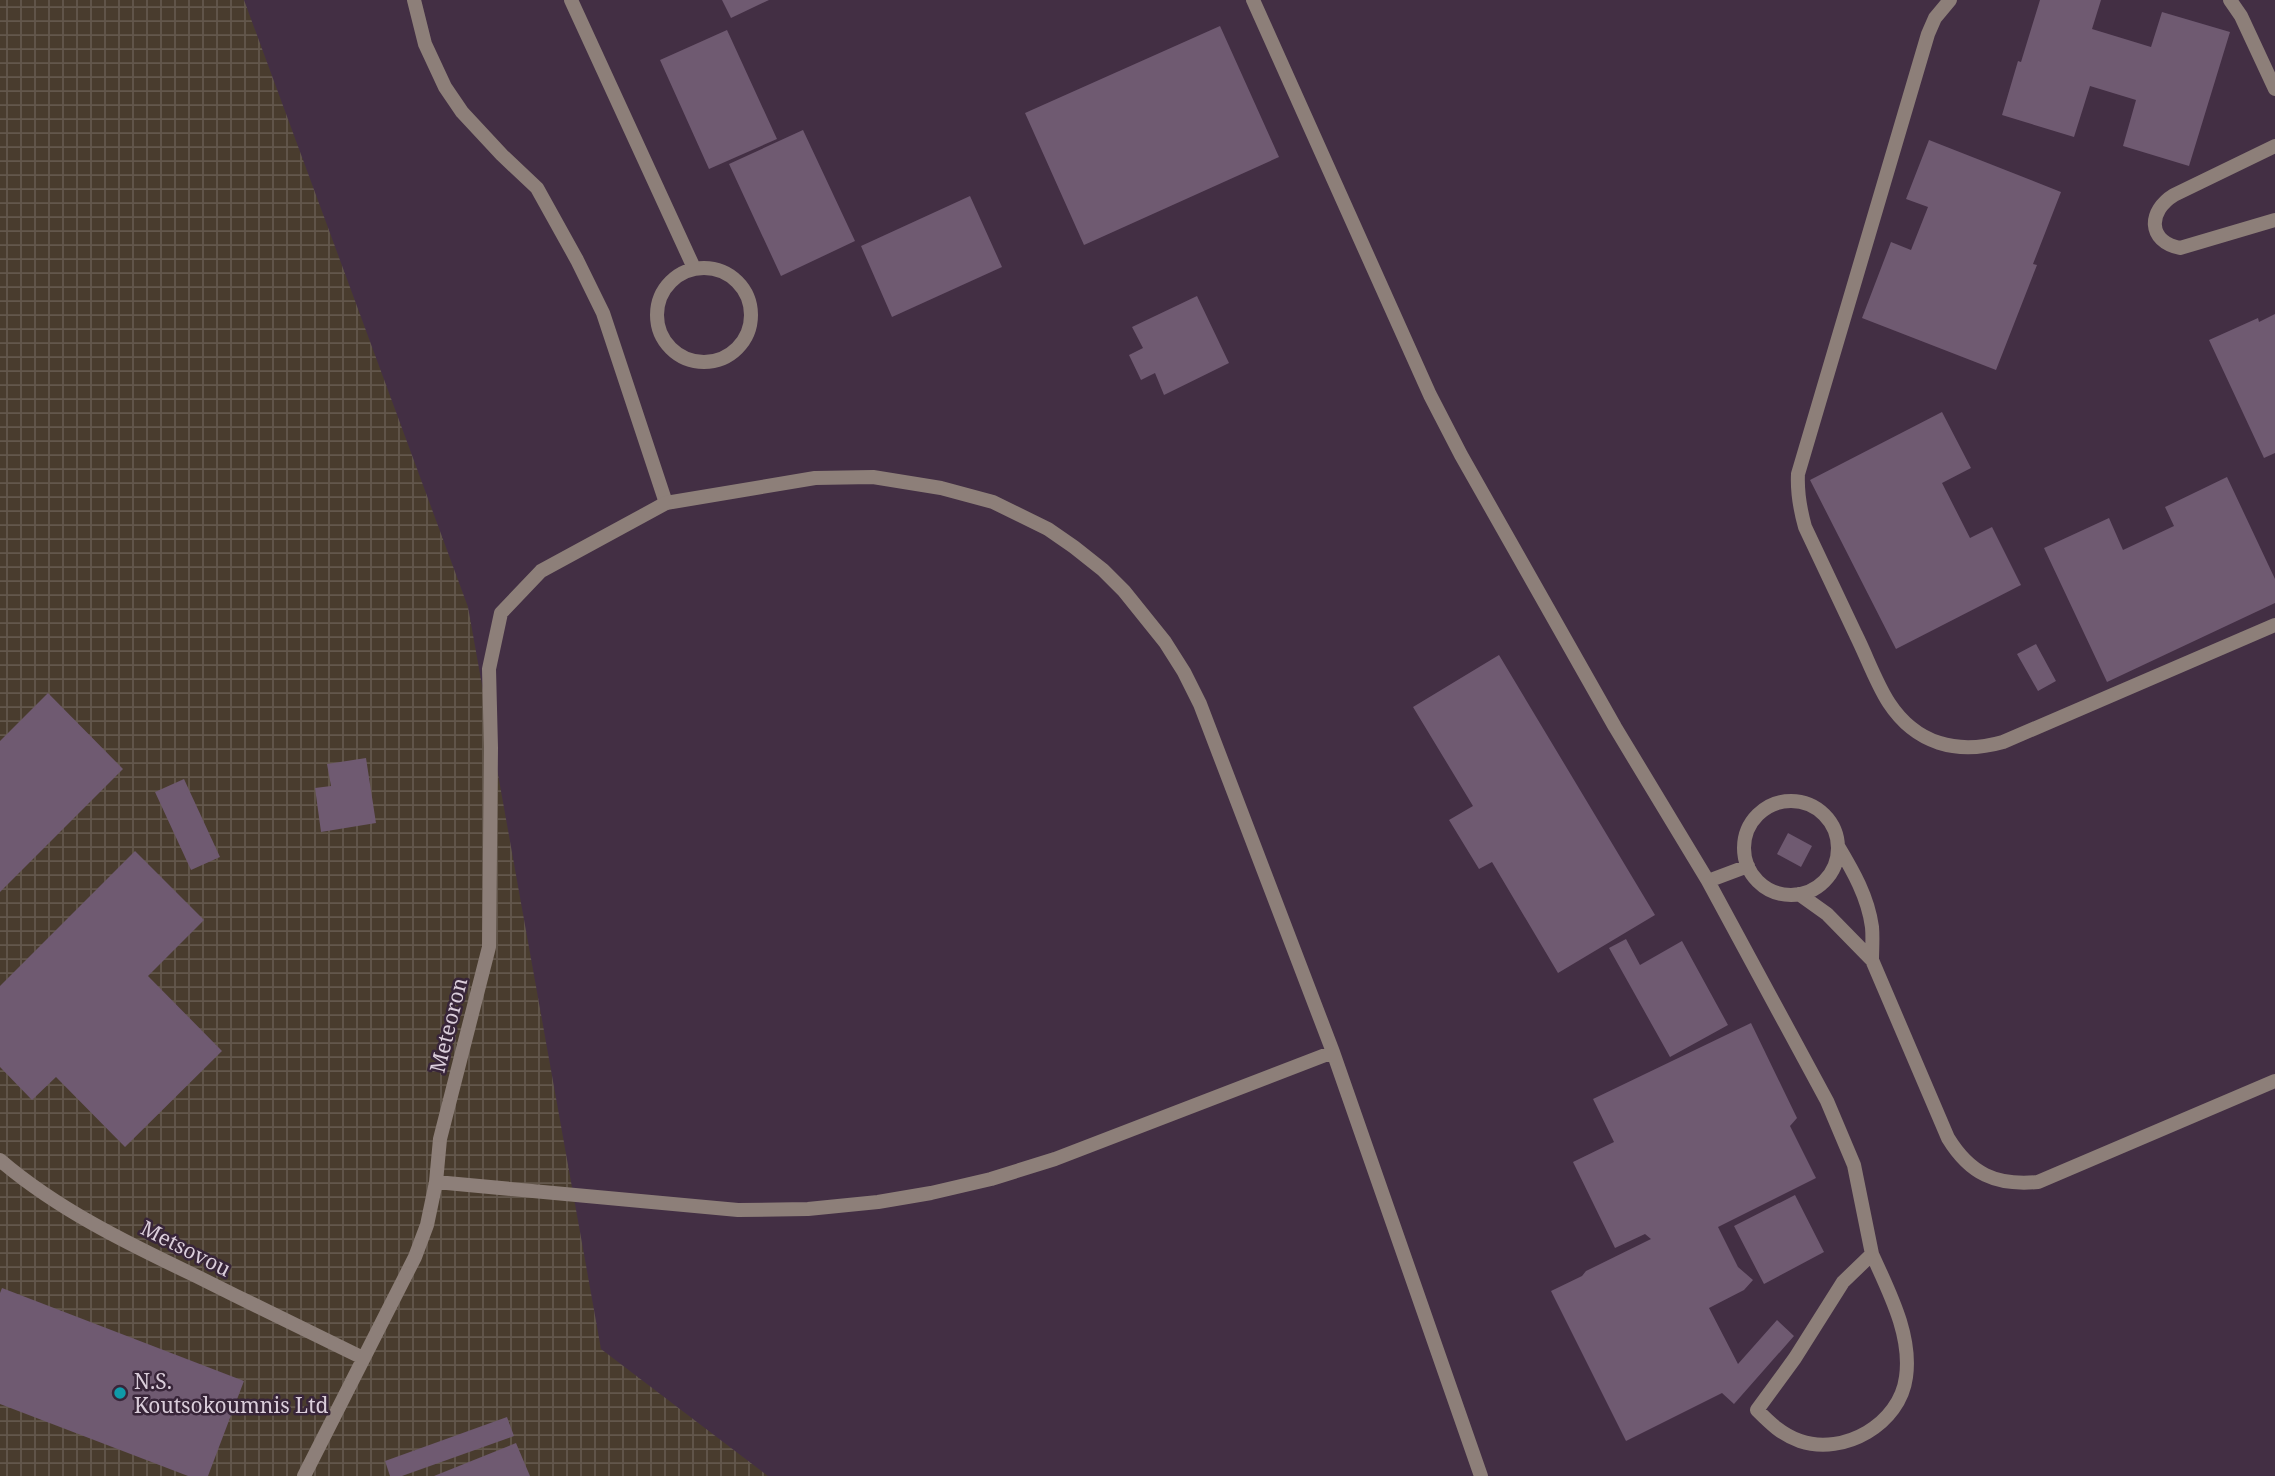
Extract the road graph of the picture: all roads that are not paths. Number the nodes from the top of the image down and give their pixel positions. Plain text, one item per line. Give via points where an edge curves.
1 (414, 0) edge
2 (571, 0) edge
3 (1253, 0) edge
4 (1950, 0) edge
5 (2230, 0) edge
6 (2275, 89) edge
7 (2275, 146) edge
8 (2275, 220) edge
9 (694, 268) junction
10 (666, 503) junction
11 (2275, 625) edge
12 (1838, 846) junction
13 (1748, 866) junction
14 (1708, 881) junction
15 (1800, 894) junction
16 (1872, 960) junction
17 (1333, 1052) junction
18 (2275, 1081) edge
19 (0, 1160) edge
20 (436, 1182) junction
21 (1872, 1254) junction
22 (363, 1358) junction
23 (304, 1476) edge
24 (1481, 1476) edge

1 - 10 street via 425,44 445,88 461,112 537,188 577,260 603,313
2 - 9 street
3 - 14 street via 1430,395 1615,727
4 - 11 street via 1927,34 1798,474 1805,527 1888,702 1912,729 1929,739 1965,749 1983,748
5 - 6 street
7 - 8 street via 2174,195 2162,204 2154,221 2167,244 2180,248
9 - 9 street via 725,273 747,295 751,326 734,353 720,360 689,361 664,342 658,328 660,297 668,284
10 - 17 street, Meteoron via 815,478 873,477 906,482 993,502 1048,529 1103,570 1165,642 1200,704
10 - 20 street, Meteoron via 541,571 501,614 489,669 489,947 440,1139
12 - 13 street via 1830,821 1819,810 1790,800 1775,803 1752,822 1746,836
12 - 15 street via 1835,866 1826,879
12 - 16 street via 1864,897 1872,928
13 - 14 street
13 - 15 street via 1769,889
14 - 21 street via 1841,1132 1853,1165
15 - 16 street via 1827,914
16 - 18 street via 1948,1138 1968,1163 2001,1182 2038,1182 2058,1175
17 - 20 street via 1055,1158 991,1179 878,1202 738,1210
17 - 24 street, Meteoron
19 - 22 street, Metsovou via 123,1239
20 - 22 street, Meteoron via 415,1257
21 - 21 street via 1843,1282 1757,1410 1776,1429 1801,1441 1828,1445 1854,1440 1878,1426 1896,1405 1906,1380 1907,1352 1892,1299
22 - 23 street, Meteoron

